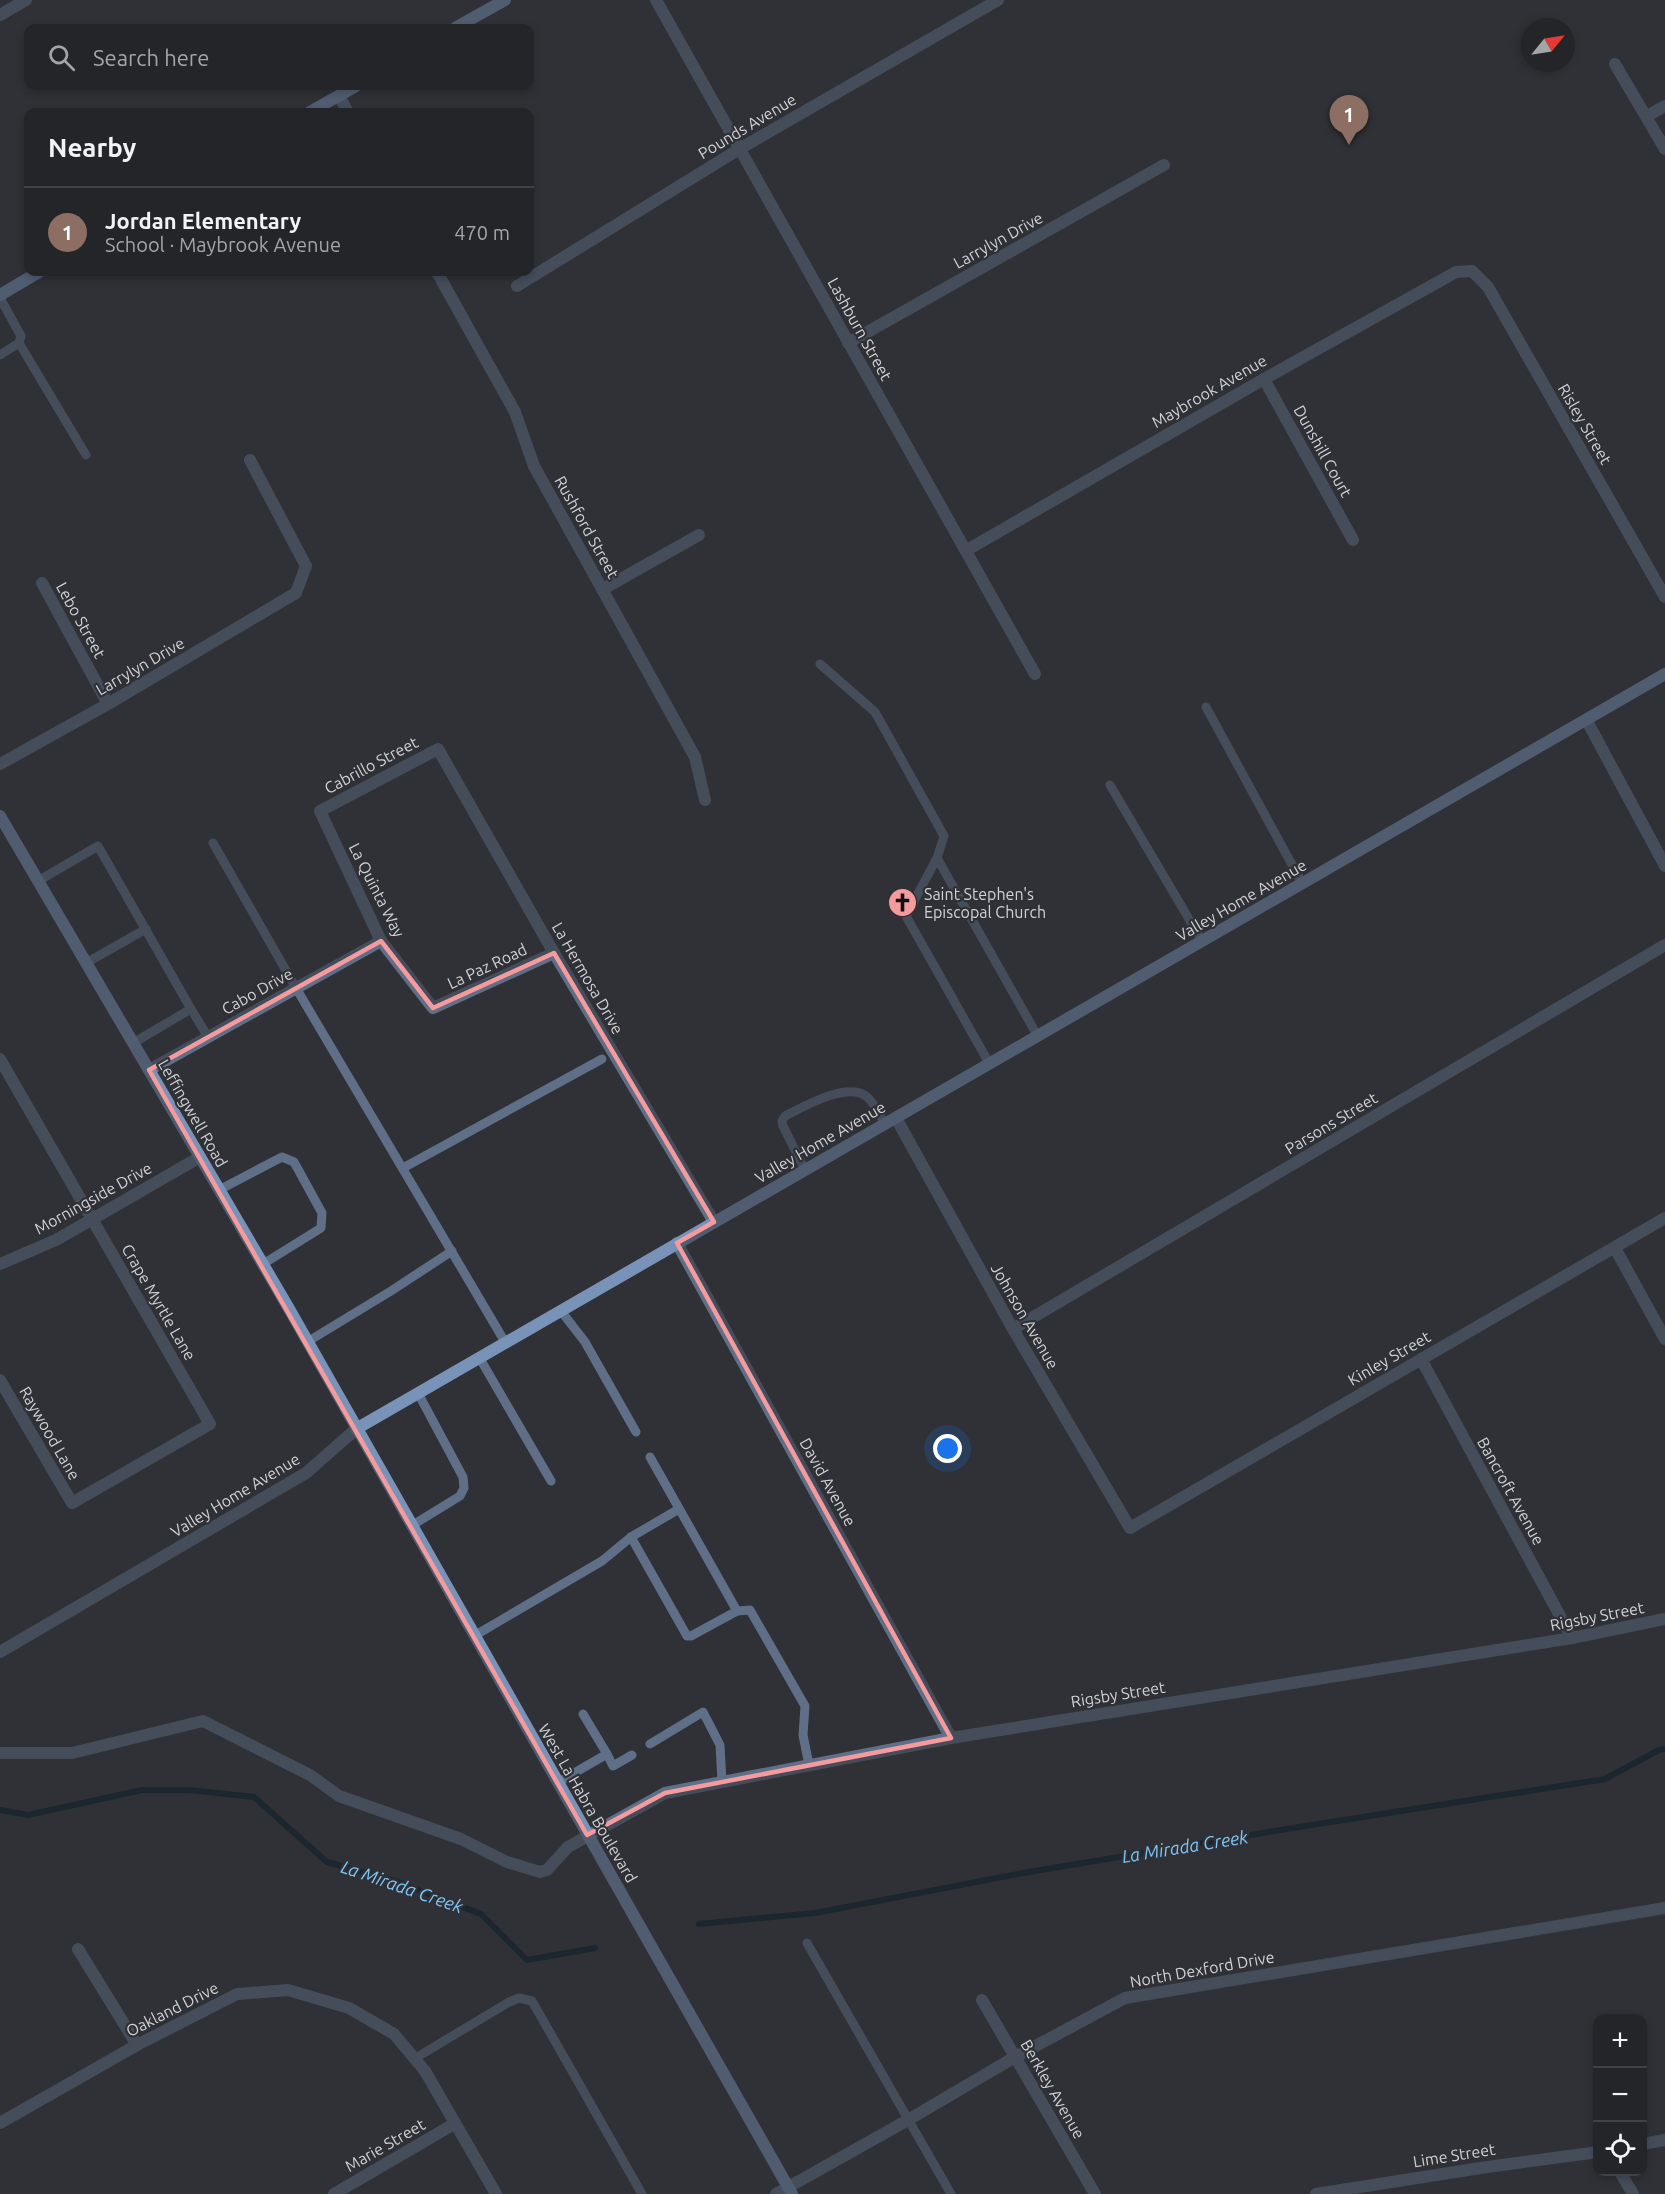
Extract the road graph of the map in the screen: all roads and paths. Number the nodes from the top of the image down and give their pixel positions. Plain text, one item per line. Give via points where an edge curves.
1 (26, 0) edge
2 (505, 0) edge
3 (656, 0) edge
4 (998, 0) edge
5 (0, 15) edge
6 (462, 24) edge
7 (1615, 64) dead end
8 (349, 90) edge
9 (339, 96) junction
10 (1665, 106) edge
11 (317, 108) edge
12 (346, 108) edge
13 (1647, 117) junction
14 (741, 148) junction
15 (1665, 149) edge
16 (1164, 165) dead end
17 (1472, 271) joint
18 (32, 276) edge
19 (439, 276) edge
20 (533, 276) edge
21 (534, 276) edge
22 (517, 286) dead end
23 (0, 296) edge
24 (19, 343) junction
25 (848, 343) junction
26 (0, 355) edge
27 (1264, 379) junction
28 (86, 455) dead end
29 (250, 460) dead end
30 (699, 535) dead end
31 (1353, 540) dead end
32 (967, 550) junction
33 (42, 583) dead end
34 (603, 589) junction
35 (1665, 597) edge
36 (820, 664) dead end
37 (1035, 674) dead end
38 (1665, 674) edge
39 (108, 704) junction
40 (1206, 707) dead end
41 (1587, 720) junction
42 (438, 748) joint
43 (0, 764) edge
44 (1110, 785) dead end
45 (705, 800) dead end
46 (320, 811) joint
47 (0, 816) edge
48 (213, 843) dead end
49 (937, 858) junction
50 (1665, 866) edge
51 (38, 881) junction
52 (1302, 883) junction
53 (146, 929) junction
54 (381, 941) junction
55 (1202, 941) junction
56 (1665, 945) edge
57 (554, 953) junction
58 (86, 963) junction
59 (296, 988) junction
60 (433, 1008) joint
61 (191, 1009) junction
62 (1037, 1035) junction
63 (208, 1037) junction
64 (133, 1043) junction
65 (0, 1059) edge
66 (602, 1059) dead end
67 (989, 1063) junction
68 (149, 1070) junction
69 (890, 1121) junction
70 (200, 1157) junction
71 (403, 1168) junction
72 (806, 1170) junction
73 (219, 1191) junction
74 (1665, 1218) edge
75 (92, 1219) junction
76 (714, 1222) junction
77 (677, 1243) junction
78 (1615, 1248) junction
79 (452, 1251) junction
80 (0, 1264) edge
81 (263, 1264) junction
82 (561, 1311) junction
83 (1013, 1329) junction
84 (1665, 1339) edge
85 (308, 1342) junction
86 (505, 1342) junction
87 (479, 1357) junction
88 (1421, 1359) junction
89 (0, 1380) edge
90 (418, 1393) junction
91 (356, 1429) junction
92 (636, 1432) dead end
93 (650, 1457) dead end
94 (551, 1481) dead end
95 (72, 1503) joint
96 (679, 1509) junction
97 (411, 1526) junction
98 (1130, 1528) joint
99 (630, 1537) junction
100 (737, 1611) junction
101 (1665, 1620) edge
102 (474, 1636) junction
103 (1572, 1638) junction
104 (0, 1652) edge
105 (583, 1714) dead end
106 (951, 1737) junction
107 (650, 1744) dead end
108 (0, 1753) edge
109 (606, 1754) junction
110 (632, 1755) dead end
111 (809, 1765) junction
112 (722, 1782) junction
113 (557, 1783) junction
114 (587, 1835) junction
115 (1665, 1908) edge
116 (807, 1943) dead end
117 (78, 1949) dead end
118 (982, 2000) dead end
119 (137, 2045) junction
120 (1015, 2057) junction
121 (414, 2059) junction
122 (908, 2120) junction
123 (0, 2123) edge
124 (454, 2124) junction
125 (1665, 2140) edge
126 (1647, 2143) edge
127 (1593, 2152) edge
128 (1622, 2176) edge
129 (790, 2190) edge
130 (1352, 2191) edge
131 (334, 2194) edge
132 (496, 2194) edge
133 (642, 2194) edge
134 (776, 2194) edge
135 (951, 2194) edge
136 (1095, 2194) edge
137 (1316, 2194) edge
138 (1633, 2194) edge

1 - 5 street
2 - 6 street
3 - 14 street, Lashburn Street
4 - 14 street, Pounds Avenue
7 - 13 street
8 - 9 street
9 - 11 street
9 - 12 street
10 - 13 street
13 - 15 street
14 - 21 street, Pounds Avenue
14 - 25 street, Lashburn Street
16 - 25 street, Larrylyn Drive
17 - 27 street, Maybrook Avenue via 1456,272
17 - 35 street, Risley Street via 1488,287
18 - 23 street
19 - 34 street, Rushford Street via 515,412 534,466
20 - 22 street, Pounds Avenue
23 - 24 lane via 21,336
24 - 26 lane
24 - 28 lane
25 - 32 street, Lashburn Street
27 - 31 street, Dunshill Court
27 - 32 street, Maybrook Avenue
29 - 39 street, Larrylyn Drive via 306,566 296,593
30 - 34 street
32 - 37 street, Lashburn Street
33 - 39 street, Lebo Street
34 - 45 street, Rushford Street via 695,757
36 - 49 lane via 875,712 944,836
38 - 41 street, Valley Home Avenue
39 - 43 street, Larrylyn Drive
40 - 52 lane
41 - 50 street
41 - 52 street, Valley Home Avenue
42 - 46 street, Cabrillo Street
42 - 57 street, La Hermosa Drive
44 - 55 lane
46 - 54 street, La Quinta Way
47 - 51 street, Leffingwell Road
48 - 59 lane
49 - 62 lane
49 - 67 lane via 906,916
51 - 53 lane via 98,846
51 - 58 street, Leffingwell Road
52 - 55 street, Valley Home Avenue
53 - 58 lane
53 - 61 lane
54 - 59 street, Cabo Drive
54 - 60 street, La Quinta Way
55 - 62 street, Valley Home Avenue
56 - 83 street, Parsons Street
57 - 60 street, La Paz Road
57 - 76 street, La Hermosa Drive
58 - 64 street, Leffingwell Road
59 - 63 street, Cabo Drive
59 - 71 lane
61 - 63 lane
61 - 64 lane
62 - 67 street, Valley Home Avenue
63 - 68 street, Cabo Drive
64 - 68 street, Leffingwell Road
65 - 75 street, Crape Myrtle Lane
66 - 71 lane
67 - 69 street, Valley Home Avenue
68 - 70 street, Leffingwell Road
69 - 72 street, Valley Home Avenue
69 - 72 lane via 861,1094 822,1096 785,1116 783,1126
69 - 83 street, Johnson Avenue
70 - 73 street, Leffingwell Road
70 - 75 street, Morningside Drive
71 - 79 lane
72 - 76 street, Valley Home Avenue
73 - 81 street, Leffingwell Road
73 - 81 lane via 282,1157 294,1162 322,1213 321,1228
74 - 78 street, Kinley Street
75 - 80 street, Morningside Drive via 56,1240
75 - 95 street, Crape Myrtle Lane via 210,1424
76 - 77 street, Valley Home Avenue
77 - 82 street, Valley Home Avenue
77 - 106 street, David Avenue
78 - 84 street
78 - 88 street, Kinley Street
79 - 85 lane
79 - 86 lane
81 - 85 street, Leffingwell Road
82 - 86 street, Valley Home Avenue
82 - 92 lane via 585,1342
83 - 98 street, Johnson Avenue
85 - 91 street, Leffingwell Road
86 - 87 street, Valley Home Avenue
87 - 90 street, Valley Home Avenue
87 - 94 lane
88 - 98 street, Kinley Street
88 - 103 street, Bancroft Avenue
89 - 95 street, Raywood Lane
90 - 91 street, Valley Home Avenue
90 - 97 lane via 463,1477 464,1488 460,1496
91 - 97 street, West La Habra Boulevard
91 - 104 street, Valley Home Avenue via 306,1473
93 - 96 lane
96 - 99 lane
96 - 100 lane
97 - 102 street, West La Habra Boulevard
99 - 100 lane via 687,1636
99 - 102 lane via 602,1562
100 - 111 lane via 750,1610 805,1706 803,1735
101 - 103 street, Rigsby Street
102 - 113 street, West La Habra Boulevard
103 - 106 street, Rigsby Street
105 - 109 lane
106 - 111 street, Rigsby Street
107 - 112 lane via 703,1712 720,1745
108 - 114 street via 72,1753 203,1721 310,1775 339,1796 461,1839 507,1863 540,1872 547,1870 568,1847
109 - 110 lane via 613,1766
109 - 113 lane
111 - 112 street, Rigsby Street
112 - 114 street, Rigsby Street via 665,1793
113 - 114 street, West La Habra Boulevard
114 - 129 street, West La Habra Boulevard
115 - 120 street, North Dexford Drive via 1125,1998
116 - 122 lane
117 - 119 street
118 - 120 street, Berkley Avenue
119 - 121 street, Oakland Drive via 237,1994 288,1990 348,2008 394,2034
119 - 123 street, Oakland Drive
120 - 122 street, North Dexford Drive
120 - 136 street, Berkley Avenue
121 - 124 street, Oakland Drive
121 - 133 lane via 510,2002 519,1998 532,2001
122 - 129 street, North Dexford Drive
122 - 135 lane
124 - 131 street, Marie Street
124 - 132 street, Oakland Drive
125 - 126 street
127 - 130 street, Lime Street
128 - 138 street
129 - 134 street, North Dexford Drive
130 - 137 street, Lime Street

